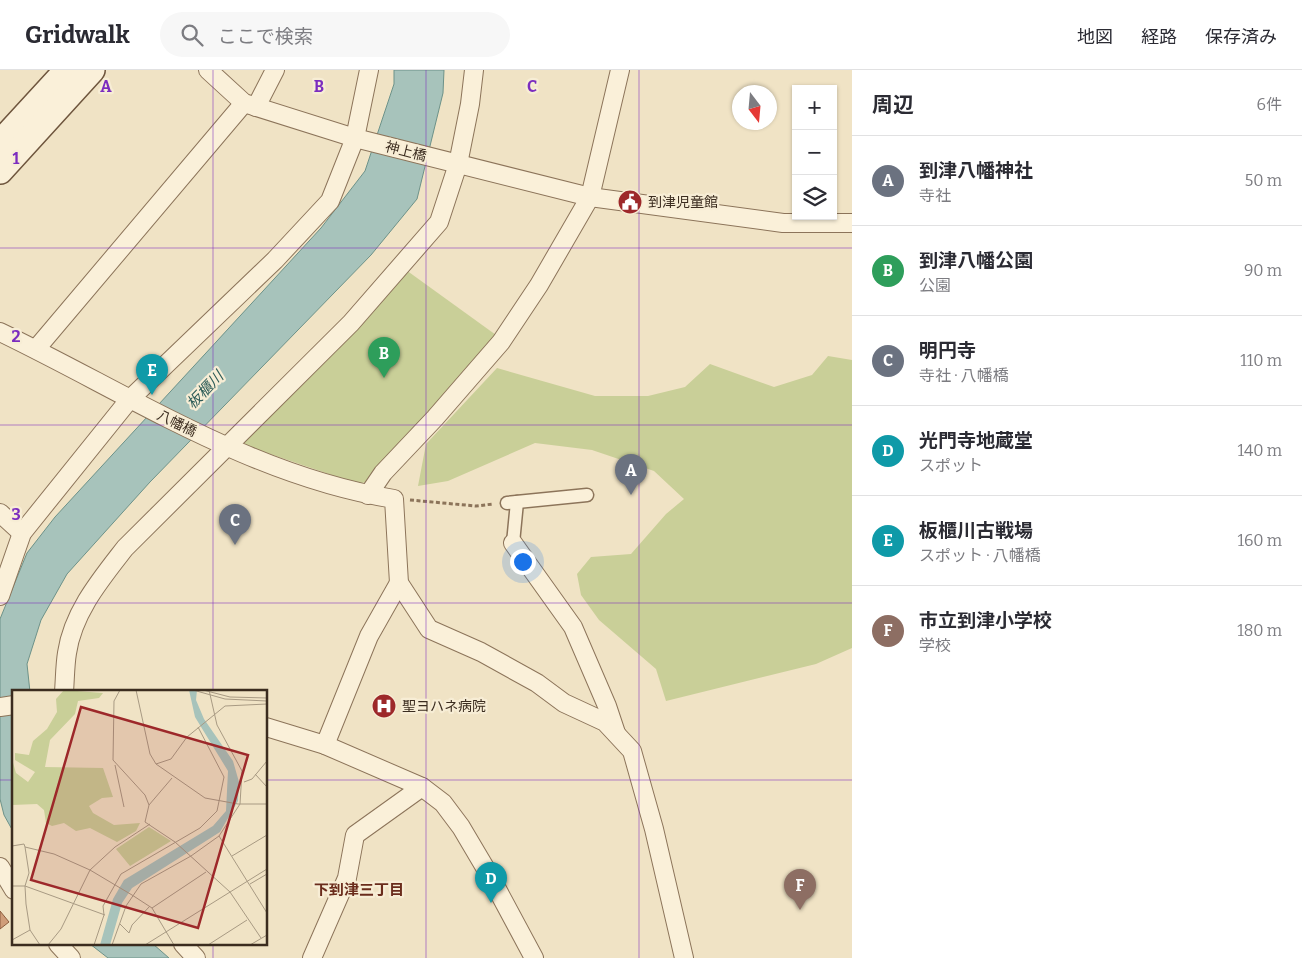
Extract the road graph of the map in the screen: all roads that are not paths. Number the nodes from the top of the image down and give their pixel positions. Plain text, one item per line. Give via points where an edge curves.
1 (67, 70) edge
2 (92, 70) edge
3 (208, 70) edge
4 (276, 70) edge
5 (369, 70) edge
6 (474, 70) edge
7 (620, 70) edge
8 (250, 105) junction
9 (355, 138) junction
10 (0, 143) edge
11 (458, 164) junction
12 (0, 171) edge
13 (590, 197) junction
14 (852, 223) edge
15 (0, 332) edge
16 (36, 349) junction
17 (136, 403) junction
18 (219, 444) junction
19 (368, 495) junction
20 (587, 495) dead end
21 (0, 514) edge
22 (22, 534) junction
23 (513, 543) joint
24 (399, 583) junction
25 (0, 596) edge
26 (64, 690) edge
27 (268, 729) edge
28 (616, 733) junction
29 (325, 745) junction
30 (422, 788) junction
31 (0, 867) edge
32 (12, 887) edge
33 (60, 946) edge
34 (185, 946) edge
35 (71, 958) edge
36 (196, 958) edge
37 (312, 958) edge
38 (534, 958) edge
39 (684, 958) edge

1 - 10 main road
2 - 12 main road
3 - 8 street
4 - 8 street
5 - 9 street
6 - 11 street
7 - 13 street
8 - 9 street, 神上橋
8 - 16 street
9 - 11 street, 神上橋
9 - 17 street via 330,201
11 - 13 street, 神上橋
11 - 18 street via 439,222 351,323
13 - 14 street, 神上橋 via 783,223
13 - 19 street via 539,285 501,342 383,473
15 - 16 street, 八幡橋
16 - 17 street, 八幡橋
17 - 18 street, 八幡橋
17 - 22 street
18 - 19 street, 八幡橋 via 334,487
18 - 26 street via 125,548 98,583 77,618 67,652
19 - 24 street, 八幡橋 via 394,499
20 - 23 street via 512,502
21 - 22 street
22 - 25 street
23 - 28 street via 573,627
24 - 28 street via 429,629 537,682 564,703 605,722
24 - 29 street via 369,636
27 - 29 street
28 - 39 street via 632,751
29 - 30 street
30 - 37 street via 355,835 347,878
30 - 38 street via 443,803 461,827
31 - 32 street
33 - 35 street
34 - 36 street

